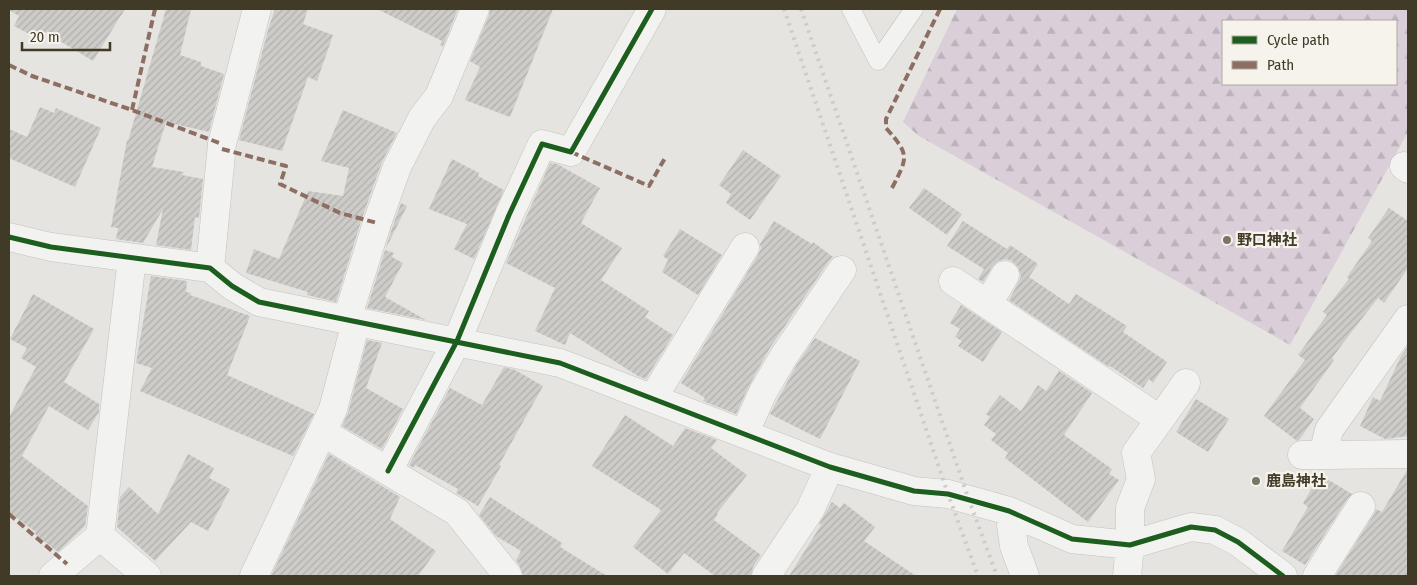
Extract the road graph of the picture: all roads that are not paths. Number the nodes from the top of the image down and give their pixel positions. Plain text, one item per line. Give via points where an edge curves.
1 (257, 9) edge
2 (475, 9) edge
3 (652, 9) edge
4 (851, 9) edge
5 (914, 9) edge
6 (9, 237) edge
7 (745, 247) dead end
8 (132, 258) junction
9 (210, 268) junction
10 (842, 270) dead end
11 (1005, 275) dead end
12 (953, 280) dead end
13 (988, 304) junction
14 (1408, 320) edge
15 (352, 321) junction
16 (457, 341) junction
17 (1186, 383) dead end
18 (653, 398) junction
19 (1159, 418) junction
20 (322, 432) junction
21 (744, 434) junction
22 (1408, 454) edge
23 (830, 467) junction
24 (388, 471) junction
25 (1361, 506) dead end
26 (1009, 511) junction
27 (100, 536) junction
28 (1130, 545) junction
29 (53, 576) edge
30 (147, 576) edge
31 (254, 576) edge
32 (508, 576) edge
33 (766, 576) edge
34 (1025, 576) edge
35 (1126, 576) edge
36 (1283, 576) edge
37 (1317, 576) edge

1 - 9 street via 222,144
2 - 15 street via 439,96 422,118 397,167 377,223
3 - 16 street via 571,152 542,144
4 - 5 lane via 878,61
6 - 8 street via 51,248
7 - 18 street
8 - 9 street
8 - 27 street
9 - 15 street via 259,302
10 - 21 street via 784,356
11 - 13 street
12 - 13 street
13 - 19 street
14 - 22 street via 1313,455
15 - 16 street
15 - 20 street via 333,409
16 - 18 street via 560,363
16 - 24 street
17 - 19 street
18 - 21 street
19 - 28 street via 1136,453 1141,479 1130,508
20 - 24 street
20 - 31 street
21 - 23 street
23 - 26 street via 914,491 948,494
23 - 33 street via 810,510
24 - 32 street via 457,512
25 - 37 street
26 - 28 street via 1072,539
26 - 34 street via 1014,546
27 - 29 street
27 - 30 street
28 - 35 street
28 - 36 street via 1191,527 1215,530 1238,542

